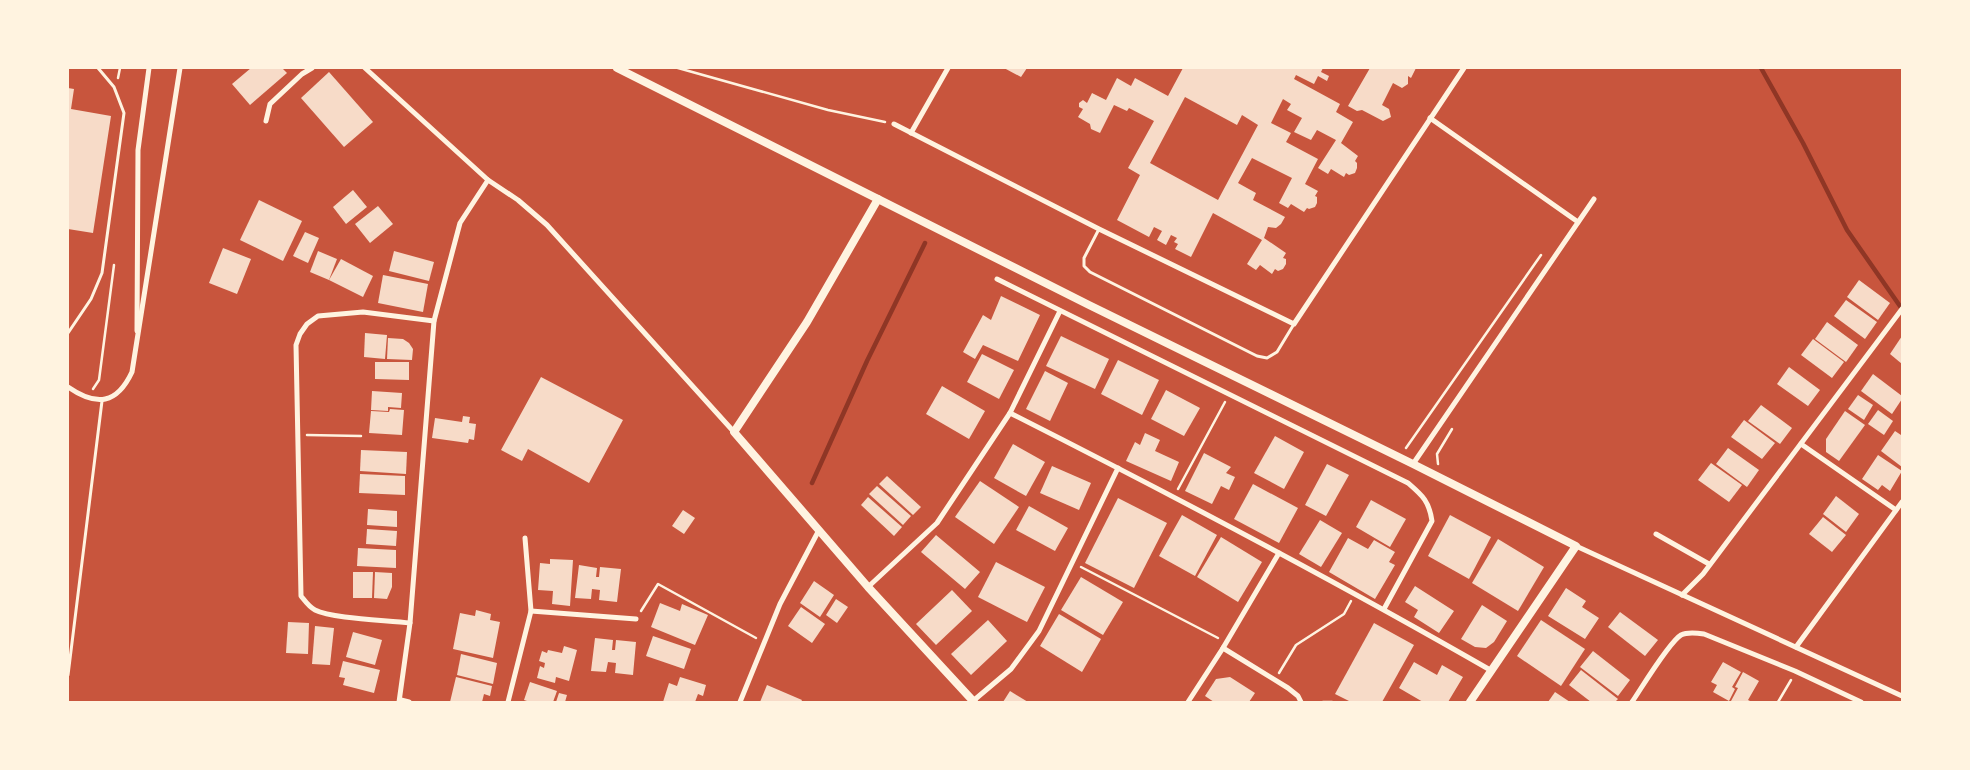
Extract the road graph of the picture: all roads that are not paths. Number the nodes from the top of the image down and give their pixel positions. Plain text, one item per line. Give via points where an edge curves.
1 (98, 68) edge
2 (149, 68) edge
3 (180, 68) edge
4 (312, 68) edge
5 (365, 68) edge
6 (617, 68) edge
7 (948, 68) edge
8 (1464, 68) edge
9 (1430, 118) junction
10 (266, 121) dead end
11 (894, 124) road end
12 (911, 132) junction
13 (488, 180) junction
14 (878, 199) junction
15 (1594, 199) dead end
16 (1578, 222) junction
17 (1099, 229) junction
18 (997, 279) dead end
19 (1902, 309) edge
20 (1060, 310) junction
21 (434, 321) junction
22 (1294, 324) junction
23 (68, 333) edge
24 (137, 349) junction
25 (68, 387) edge
26 (102, 401) junction
27 (1010, 414) junction
28 (734, 432) junction
29 (1801, 444) junction
30 (1414, 464) junction
31 (1118, 468) junction
32 (1902, 502) edge
33 (1896, 510) junction
34 (819, 530) junction
35 (1656, 534) dead end
36 (525, 538) dead end
37 (1576, 546) junction
38 (1279, 553) junction
39 (1709, 564) junction
40 (868, 587) junction
41 (1682, 595) junction
42 (1384, 609) junction
43 (531, 611) junction
44 (636, 619) road end
45 (410, 623) junction
46 (1796, 647) junction
47 (1222, 648) junction
48 (1492, 671) junction
49 (68, 675) edge
50 (1902, 696) edge
51 (400, 701) edge
52 (409, 702) edge
53 (508, 702) edge
54 (740, 702) edge
55 (974, 702) edge
56 (1188, 702) edge
57 (1301, 702) edge
58 (1470, 702) edge
59 (1632, 702) edge
60 (1861, 702) edge

1 - 23 lane via 114,87 124,113 102,273 91,299
2 - 24 street via 138,150
3 - 24 street
4 - 10 street via 270,104
5 - 13 street
6 - 14 street
7 - 12 street
8 - 9 street
9 - 16 street
9 - 22 street
11 - 12 street
12 - 17 street
13 - 21 street via 460,222
13 - 28 street via 547,225
14 - 28 street via 807,322
14 - 30 street
15 - 16 street
16 - 30 street
17 - 22 street
17 - 22 lane via 1084,258 1084,266 1090,272 1257,356 1267,358 1277,352
18 - 20 street
19 - 29 street
20 - 27 street
20 - 42 street via 1408,484 1423,496 1430,506 1432,522
21 - 45 street
21 - 45 street via 363,312 318,316 306,324 296,346 301,596 315,610 328,614
24 - 26 street via 126,386 116,396
25 - 26 street via 77,394
26 - 49 lane
27 - 31 street
27 - 40 street via 937,523
28 - 34 street
29 - 33 street
29 - 39 street
30 - 37 street
31 - 38 street
31 - 55 street via 1039,631 1011,669
32 - 33 street
33 - 46 street
34 - 40 street
34 - 54 street via 780,604
35 - 39 street
36 - 43 street
37 - 41 street
37 - 48 street
38 - 42 street
38 - 47 street
39 - 41 street
40 - 55 street
41 - 46 street
42 - 48 street
43 - 44 street
43 - 53 street
45 - 51 street
46 - 50 street
47 - 56 street
47 - 57 street via 1275,680 1298,696
48 - 58 street
51 - 52 street
59 - 60 street via 1672,644 1681,635 1691,633 1704,634

